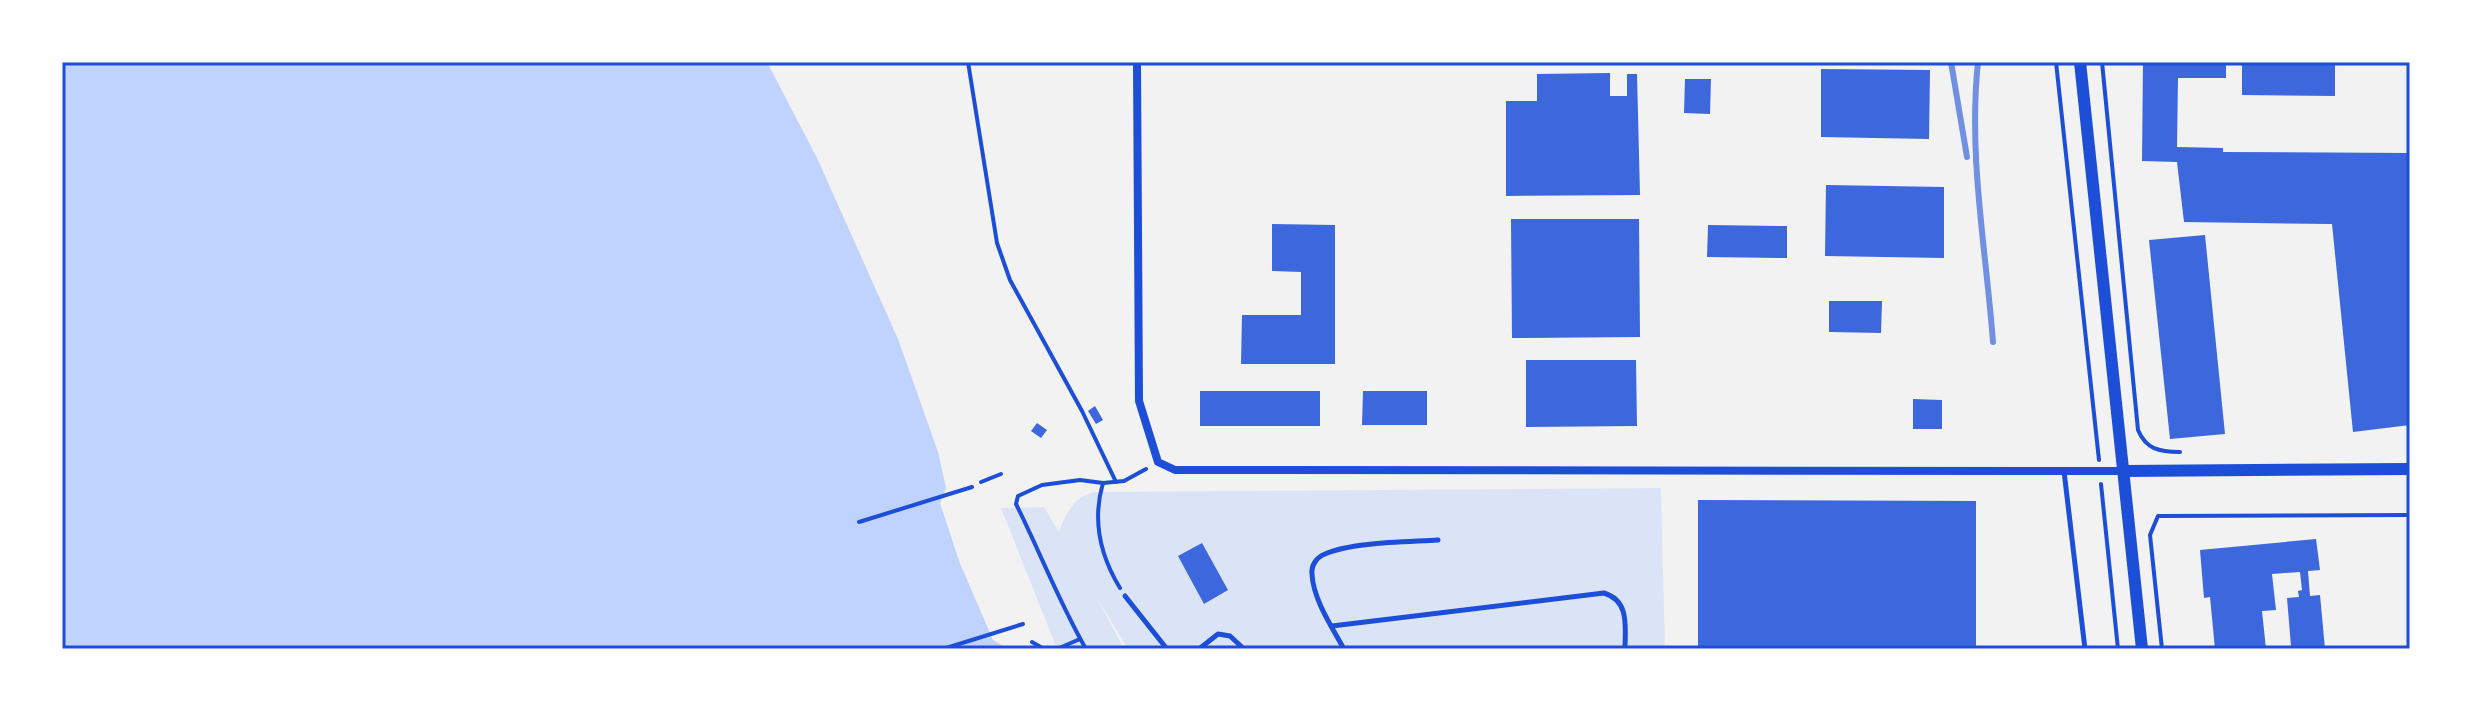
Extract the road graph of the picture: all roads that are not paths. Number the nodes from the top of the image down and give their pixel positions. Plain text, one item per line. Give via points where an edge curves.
1 (1137, 62) edge
2 (2080, 62) edge
3 (2410, 469) edge
4 (2064, 471) junction
5 (2123, 471) junction
6 (1438, 540) dead end
7 (1125, 596) road end
8 (1332, 626) junction
9 (1167, 649) edge
10 (1199, 649) edge
11 (1244, 649) edge
12 (1344, 649) edge
13 (1625, 649) edge
14 (2085, 649) edge
15 (2142, 649) edge

1 - 4 street via 1139,401 1158,462 1175,470
2 - 5 street
3 - 5 street
4 - 5 street
4 - 14 lane
5 - 15 street
6 - 8 lane via 1351,548 1318,558 1312,574
7 - 9 lane
8 - 12 lane
8 - 13 lane via 1599,592 1614,596 1622,606
10 - 11 lane via 1218,634 1230,636

